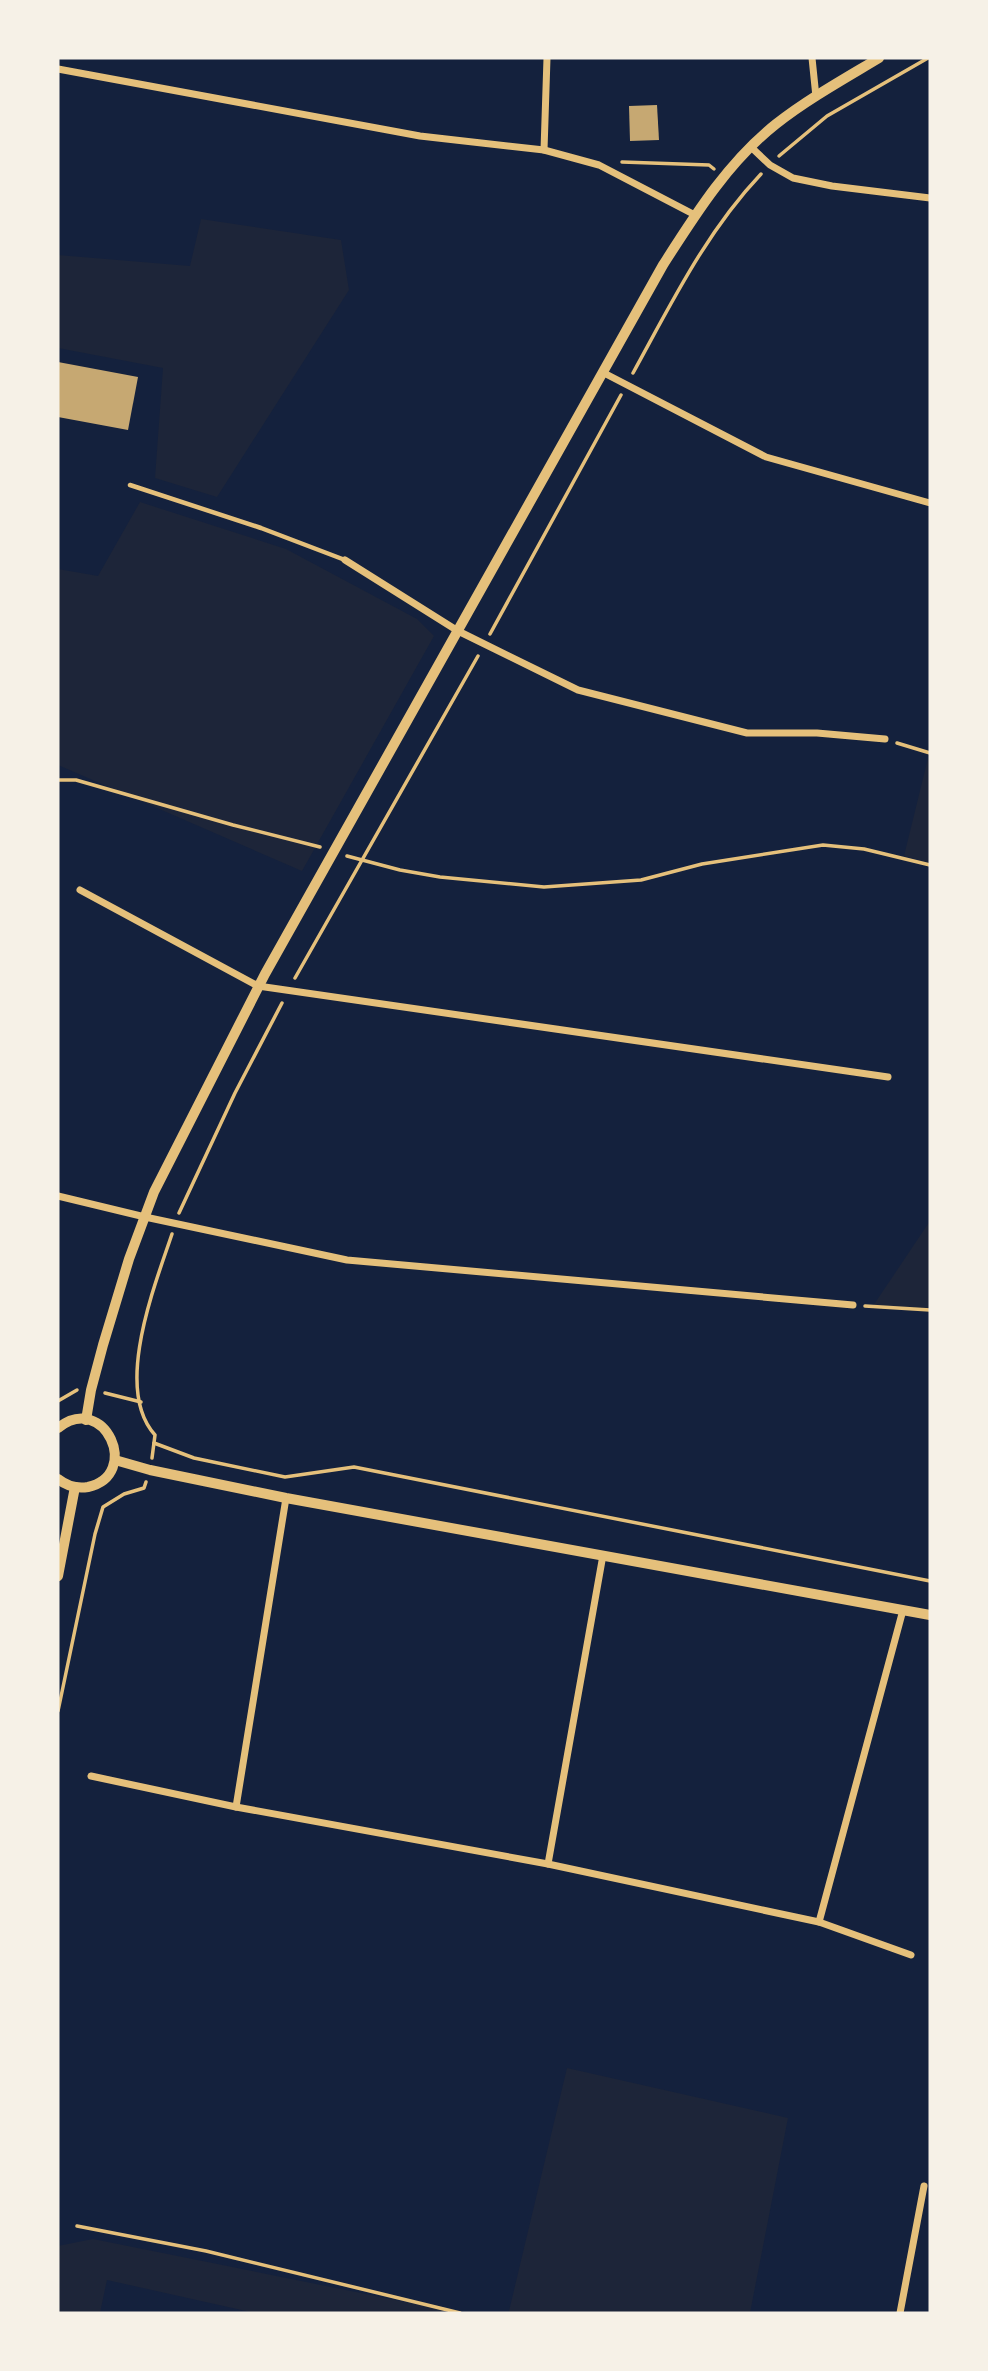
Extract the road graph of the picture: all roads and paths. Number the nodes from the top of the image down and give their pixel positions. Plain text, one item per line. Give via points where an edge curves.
1 (547, 58) edge
2 (812, 58) edge
3 (879, 58) edge
4 (928, 58) edge
5 (58, 69) edge
6 (816, 97) junction
7 (751, 148) junction
8 (544, 150) junction
9 (599, 164) junction
10 (770, 165) junction
11 (724, 176) junction
12 (930, 198) edge
13 (695, 215) junction
14 (604, 373) junction
15 (627, 384) junction
16 (130, 485) dead end
17 (930, 502) edge
18 (345, 560) joint
19 (458, 631) junction
20 (484, 644) junction
21 (885, 739) joint
22 (930, 753) edge
23 (58, 780) edge
24 (334, 851) junction
25 (361, 860) junction
26 (930, 865) edge
27 (80, 890) dead end
28 (258, 986) junction
29 (288, 991) junction
30 (888, 1077) dead end
31 (58, 1196) edge
32 (145, 1217) junction
33 (175, 1223) junction
34 (853, 1305) joint
35 (930, 1310) edge
36 (86, 1420) junction
37 (58, 1428) edge
38 (154, 1443) junction
39 (114, 1460) junction
40 (150, 1470) junction
41 (58, 1479) edge
42 (75, 1487) junction
43 (286, 1498) junction
44 (603, 1555) junction
45 (58, 1576) edge
46 (930, 1581) edge
47 (903, 1610) junction
48 (930, 1615) edge
49 (58, 1711) edge
50 (91, 1776) dead end
51 (236, 1807) junction
52 (548, 1864) junction
53 (819, 1922) junction
54 (911, 1955) dead end
55 (923, 2186) dead end
56 (77, 2225) dead end
57 (460, 2313) edge
58 (900, 2313) edge

1 - 8 street
2 - 6 street
3 - 6 street
4 - 10 path via 827,116
5 - 8 street via 420,136
6 - 7 street
7 - 10 street
7 - 11 street
8 - 9 street
9 - 11 path via 709,165
9 - 13 street
10 - 12 street via 793,177 832,186
10 - 15 path via 702,249
11 - 13 street
13 - 14 street
14 - 15 street
14 - 19 street
15 - 17 street via 766,457
15 - 20 path
16 - 18 lane
18 - 19 street
19 - 20 street
19 - 24 street
20 - 21 street via 578,690 747,733
20 - 25 path
21 - 22 path
23 - 24 path via 76,780
24 - 25 path
24 - 28 street
25 - 26 path via 470,881 544,887 640,880 702,864 823,845 864,849
25 - 29 path
27 - 28 street
28 - 29 street
28 - 32 street
29 - 30 street
29 - 33 path
31 - 32 street
32 - 33 street
32 - 36 street via 103,1345
33 - 34 street via 347,1260
33 - 38 path via 146,1313 136,1369
34 - 35 path
36 - 37 street via 73,1420
36 - 39 street via 109,1434
38 - 40 path
38 - 46 path via 194,1458 285,1477 354,1467
39 - 40 street
39 - 42 street via 100,1482
40 - 43 street
40 - 49 path via 144,1488 103,1507
41 - 42 street
42 - 45 street
43 - 44 street
43 - 51 street
44 - 47 street
44 - 52 street
47 - 48 street
47 - 53 street
50 - 51 street
51 - 52 street
52 - 53 street
53 - 54 street
55 - 58 street
56 - 57 path via 206,2250

